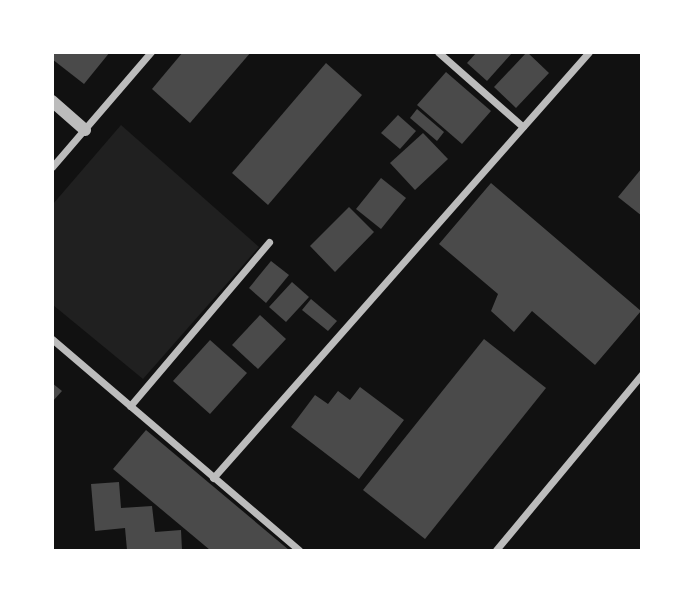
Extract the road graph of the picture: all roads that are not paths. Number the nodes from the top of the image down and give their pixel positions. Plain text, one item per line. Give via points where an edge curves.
1 (151, 52) edge
2 (438, 52) edge
3 (589, 52) edge
4 (52, 101) edge
5 (523, 127) junction
6 (85, 130) junction
7 (52, 167) edge
8 (269, 242) dead end
9 (52, 339) edge
10 (642, 373) edge
11 (130, 406) junction
12 (213, 478) junction
13 (299, 551) edge
14 (496, 551) edge

1 - 6 street
2 - 5 street
3 - 5 street
4 - 6 street
5 - 12 street
6 - 7 street
8 - 11 street
9 - 11 street
10 - 14 street
11 - 12 street
12 - 13 street

